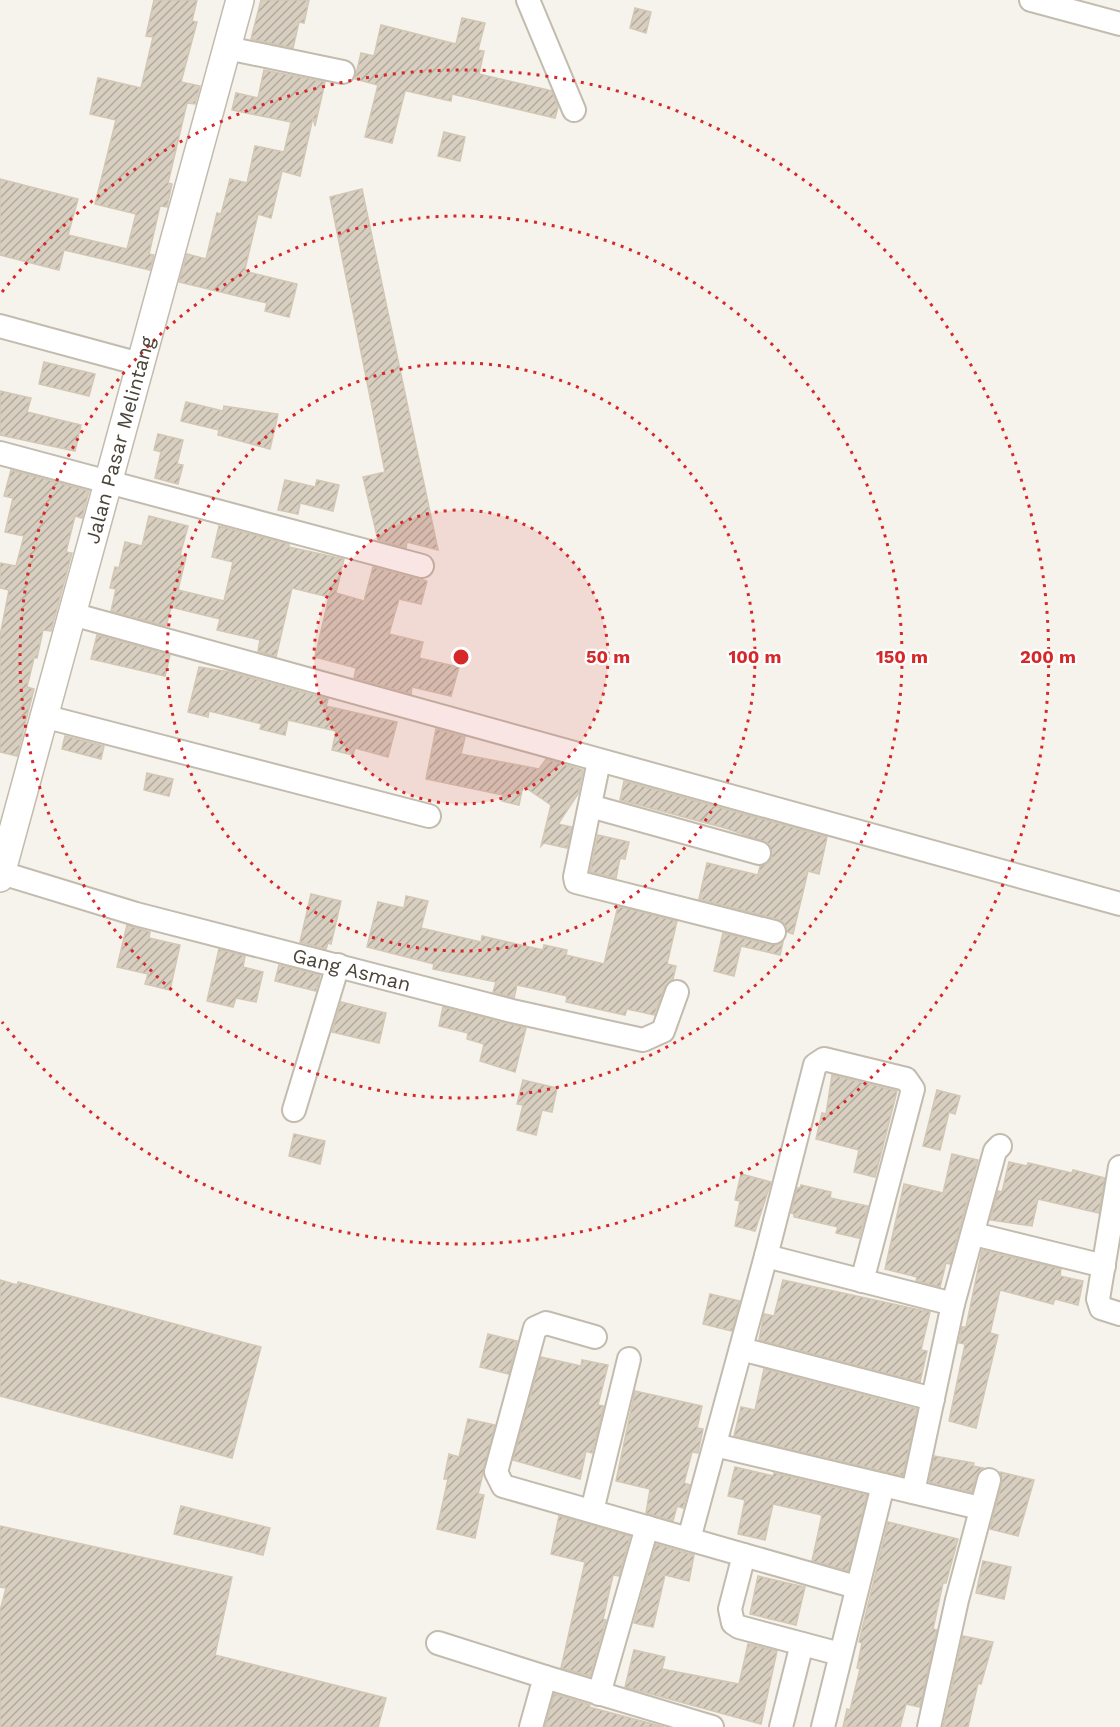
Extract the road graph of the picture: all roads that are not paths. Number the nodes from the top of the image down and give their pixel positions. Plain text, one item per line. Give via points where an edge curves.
1 (240, 0) edge
2 (528, 0) edge
3 (1031, 0) edge
4 (1120, 24) edge
5 (227, 48) junction
6 (343, 72) dead end
7 (574, 110) dead end
8 (0, 326) edge
9 (140, 364) junction
10 (0, 453) edge
11 (107, 484) junction
12 (422, 566) dead end
13 (72, 614) junction
14 (44, 716) junction
15 (599, 761) junction
16 (590, 806) junction
17 (429, 816) dead end
18 (759, 853) dead end
19 (1, 875) edge
20 (1120, 904) edge
21 (774, 932) dead end
22 (338, 965) junction
23 (677, 992) dead end
24 (294, 1110) dead end
25 (1000, 1146) dead end
26 (1120, 1167) edge
27 (974, 1234) junction
28 (766, 1256) junction
29 (1104, 1266) junction
30 (862, 1281) junction
31 (953, 1304) junction
32 (1120, 1314) edge
33 (595, 1337) dead end
34 (741, 1349) junction
35 (629, 1359) dead end
36 (933, 1399) junction
37 (715, 1446) junction
38 (989, 1480) dead end
39 (882, 1485) junction
40 (913, 1492) junction
41 (980, 1508) junction
42 (592, 1511) junction
43 (646, 1527) junction
44 (689, 1539) junction
45 (744, 1556) junction
46 (856, 1587) junction
47 (438, 1643) dead end
48 (802, 1644) junction
49 (840, 1654) junction
50 (545, 1677) junction
51 (599, 1694) junction
52 (531, 1727) edge
53 (712, 1727) edge
54 (781, 1727) edge
55 (823, 1727) edge
56 (929, 1727) edge

1 - 5 street, Jalan Pasar Melintang
2 - 7 street
3 - 4 street
5 - 6 street
5 - 9 street, Jalan Pasar Melintang
8 - 9 street
9 - 11 street, Jalan Pasar Melintang
10 - 11 street
11 - 12 street
11 - 13 street, Jalan Pasar Melintang
13 - 14 street, Jalan Pasar Melintang
13 - 15 street
14 - 17 street
14 - 19 street, Jalan Pasar Melintang
15 - 16 street
15 - 20 street
16 - 18 street
16 - 21 street via 575,877 579,884
19 - 22 street, Gang Asman
22 - 23 street, Gang Asman via 512,1011 643,1040 663,1032
22 - 24 street
25 - 27 street via 995,1151
26 - 29 street
27 - 29 street
27 - 31 street
28 - 30 street
28 - 30 street via 815,1065 824,1059 832,1060 906,1079 913,1089
28 - 34 street
29 - 32 street via 1098,1303 1105,1310
30 - 31 street
31 - 36 street
33 - 42 street via 546,1323 535,1328 496,1472 503,1486
34 - 36 street
34 - 37 street
35 - 42 street
36 - 40 street
37 - 39 street
37 - 44 street
38 - 41 street
39 - 40 street
39 - 46 street
40 - 41 street
41 - 56 street
42 - 43 street
43 - 44 street
43 - 51 street
44 - 45 street
45 - 46 street
45 - 48 street via 730,1609 733,1623
46 - 49 street
47 - 50 street
48 - 49 street
48 - 54 street
49 - 55 street
50 - 51 street
50 - 52 street
51 - 53 street

